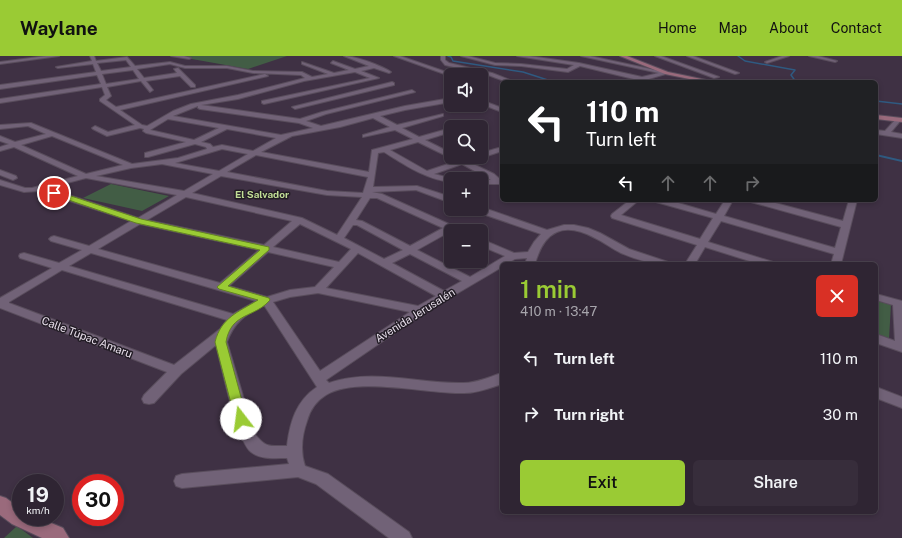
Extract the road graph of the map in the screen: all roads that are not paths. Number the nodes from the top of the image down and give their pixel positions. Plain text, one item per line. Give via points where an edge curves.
1 (57, 56) edge
2 (92, 56) edge
3 (173, 56) edge
4 (346, 56) edge
5 (364, 56) edge
6 (396, 56) edge
7 (443, 56) edge
8 (463, 56) edge
9 (483, 56) edge
10 (519, 56) edge
11 (583, 56) edge
12 (588, 56) edge
13 (591, 56) edge
14 (622, 56) edge
15 (657, 56) edge
16 (689, 56) edge
17 (787, 56) edge
18 (811, 56) edge
19 (189, 58) dead end
20 (352, 58) junction
21 (476, 60) junction
22 (835, 61) dead end
23 (94, 62) junction
24 (333, 62) dead end
25 (767, 62) dead end
26 (0, 63) edge
27 (170, 63) junction
28 (304, 63) dead end
29 (579, 64) junction
30 (682, 65) junction
31 (376, 66) junction
32 (58, 67) junction
33 (135, 68) junction
34 (654, 68) junction
35 (356, 70) junction
36 (281, 72) junction
37 (389, 72) dead end
38 (444, 72) edge
39 (98, 73) junction
40 (667, 73) junction
41 (181, 74) junction
42 (275, 74) junction
43 (334, 74) junction
44 (236, 76) dead end
45 (60, 78) junction
46 (376, 78) junction
47 (715, 79) edge
48 (143, 80) junction
49 (246, 80) junction
50 (306, 80) junction
51 (506, 80) edge
52 (297, 82) junction
53 (354, 83) junction
54 (19, 84) junction
55 (392, 84) junction
56 (103, 86) junction
57 (193, 86) dead end
58 (0, 87) edge
59 (325, 89) junction
60 (150, 90) dead end
61 (268, 90) junction
62 (63, 92) junction
63 (186, 94) junction
64 (238, 97) junction
65 (340, 97) junction
66 (17, 98) junction
67 (154, 99) junction
68 (0, 101) edge
69 (258, 101) junction
70 (444, 101) edge
71 (203, 103) junction
72 (433, 103) junction
73 (162, 104) dead end
74 (356, 105) junction
75 (488, 105) edge
76 (192, 106) junction
77 (295, 107) junction
78 (169, 108) dead end
79 (115, 109) junction
80 (500, 109) edge
81 (175, 112) junction
82 (324, 113) junction
83 (374, 116) junction
84 (168, 117) junction
85 (878, 117) edge
86 (444, 120) edge
87 (900, 120) edge
88 (300, 121) junction
89 (444, 125) edge
90 (444, 126) edge
91 (0, 127) edge
92 (144, 127) junction
93 (226, 127) junction
94 (394, 127) junction
95 (95, 128) dead end
96 (319, 128) junction
97 (878, 132) edge
98 (52, 134) junction
99 (886, 134) junction
100 (365, 136) dead end
101 (902, 136) edge
102 (282, 137) junction
103 (0, 138) edge
104 (416, 139) junction
105 (195, 142) junction
106 (15, 144) junction
107 (0, 149) edge
108 (211, 149) junction
109 (381, 149) junction
110 (500, 150) edge
111 (254, 153) junction
112 (444, 153) edge
113 (488, 153) edge
114 (148, 155) dead end
115 (164, 163) junction
116 (457, 164) edge
117 (467, 164) edge
118 (131, 166) junction
119 (0, 172) edge
120 (221, 172) junction
121 (427, 174) junction
122 (500, 174) edge
123 (372, 175) junction
124 (86, 176) junction
125 (492, 176) junction
126 (13, 178) dead end
127 (444, 180) edge
128 (0, 182) edge
129 (488, 182) edge
130 (500, 183) edge
131 (40, 188) junction
132 (368, 193) junction
133 (185, 194) junction
134 (444, 198) edge
135 (632, 202) edge
136 (666, 202) edge
137 (728, 202) edge
138 (761, 202) edge
139 (850, 202) edge
140 (488, 213) edge
141 (718, 217) junction
142 (299, 220) junction
143 (139, 221) junction
144 (350, 222) junction
145 (444, 225) edge
146 (846, 225) junction
147 (547, 233) junction
148 (444, 234) edge
149 (339, 238) junction
150 (54, 239) dead end
151 (702, 244) junction
152 (488, 245) edge
153 (357, 248) junction
154 (266, 249) junction
155 (90, 250) junction
156 (410, 250) junction
157 (839, 252) junction
158 (24, 256) dead end
159 (513, 256) junction
160 (531, 260) edge
161 (503, 262) edge
162 (658, 262) edge
163 (691, 262) edge
164 (762, 262) edge
165 (836, 262) edge
166 (385, 263) junction
167 (500, 264) edge
168 (340, 265) junction
169 (61, 267) junction
170 (470, 281) junction
171 (222, 287) junction
172 (318, 290) junction
173 (445, 296) junction
174 (878, 298) edge
175 (266, 300) junction
176 (420, 310) junction
177 (234, 318) junction
178 (223, 332) junction
179 (878, 339) edge
180 (902, 348) edge
181 (176, 371) junction
182 (500, 379) edge
183 (322, 383) junction
184 (878, 393) edge
185 (149, 399) dead end
186 (902, 402) edge
187 (294, 452) junction
188 (298, 470) junction
189 (182, 481) dead end
190 (0, 504) edge
191 (59, 538) edge
192 (403, 538) edge

1 - 26 street
1 - 32 street
2 - 23 street
3 - 19 street
4 - 20 street
5 - 20 street
6 - 38 street
7 - 51 street via 447,64
8 - 21 street
9 - 21 street
10 - 29 street
11 - 12 street
12 - 13 street
12 - 40 street
14 - 34 street
15 - 30 street
16 - 47 street via 737,73
17 - 25 street
18 - 22 street
20 - 31 street
21 - 29 street via 568,71
23 - 32 street
23 - 33 street via 127,58
23 - 39 street
24 - 35 street
27 - 33 street
27 - 36 street via 185,67 227,67 253,72
27 - 41 street
28 - 43 street
29 - 40 street via 642,80
30 - 34 street
30 - 47 street
31 - 35 street
31 - 37 street
32 - 45 street
33 - 39 street
33 - 48 street
34 - 40 street
35 - 43 street
35 - 46 street
36 - 42 street
36 - 50 street via 309,76
39 - 45 street
39 - 56 street
40 - 47 street via 701,80
41 - 48 street
41 - 57 street
42 - 49 street
42 - 52 street
43 - 50 street
43 - 53 street
44 - 49 street
45 - 54 street
45 - 62 street
46 - 53 street
46 - 55 street
48 - 56 street
48 - 60 street
49 - 61 street
49 - 63 street
50 - 52 street
50 - 59 street
52 - 61 street
53 - 59 street
54 - 58 street
54 - 66 street
55 - 65 street
55 - 74 street via 412,92
56 - 62 street
56 - 79 street via 108,96 102,100
59 - 65 street
59 - 69 street
61 - 64 street
62 - 66 street
63 - 67 street
63 - 71 street
64 - 69 street
64 - 71 street
65 - 74 street
65 - 77 street
66 - 68 street
67 - 73 street
67 - 79 street
69 - 77 street
70 - 72 street
71 - 76 street
72 - 83 street
72 - 86 street
74 - 82 street
75 - 80 street
76 - 81 street
76 - 88 street
77 - 82 street
78 - 81 street
79 - 92 street
81 - 84 street
82 - 88 street
83 - 94 street
83 - 96 street
84 - 92 street
84 - 93 street
85 - 87 street
87 - 99 street
88 - 96 street
89 - 94 street
90 - 104 street
91 - 98 street via 28,124
92 - 95 street via 107,134
92 - 105 street via 148,132
93 - 102 street
93 - 105 street
94 - 100 street
94 - 104 street
96 - 102 street
97 - 99 street
98 - 106 street
98 - 118 street
99 - 101 street
102 - 111 street
103 - 106 street
104 - 109 street
104 - 112 street
105 - 108 street via 208,145
105 - 114 street
106 - 107 street
106 - 124 street
108 - 111 street via 222,147
108 - 115 street via 195,156
109 - 121 street
109 - 123 street via 375,152
110 - 113 street
111 - 120 street
111 - 123 street
115 - 118 street
115 - 120 street
116 - 121 street
117 - 125 street
118 - 124 street
119 - 126 street
120 - 132 street via 327,192
120 - 133 street
121 - 127 street
122 - 125 street
123 - 132 street
124 - 131 street
124 - 133 street
125 - 130 street
128 - 131 street via 24,190
129 - 130 street
131 - 143 street
132 - 134 street via 417,188
132 - 144 street
132 - 145 street
133 - 142 street
133 - 143 street
135 - 151 street via 615,216
136 - 141 street
137 - 141 street
138 - 146 street
139 - 146 street
140 - 147 street
141 - 151 street
141 - 157 street
142 - 149 street
142 - 154 street
143 - 154 street
143 - 155 street
144 - 149 street
144 - 156 street via 360,223
146 - 157 street
147 - 160 street via 542,237
147 - 162 street via 551,229 561,227 578,228 596,234 621,250
148 - 156 street
149 - 153 street
150 - 155 street
151 - 163 street
151 - 164 street
152 - 159 street
153 - 166 street
153 - 168 street
154 - 168 street
154 - 171 street
155 - 169 street
155 - 171 street
156 - 166 street
156 - 170 street
157 - 165 street
158 - 169 street
159 - 160 street
159 - 161 street, Avenida Jerusalén
166 - 173 street
167 - 170 street, Avenida Jerusalén
168 - 172 street
169 - 177 street
169 - 181 street, Calle Túpac Amaru via 4,300 3,305
170 - 173 street, Avenida Jerusalén
171 - 175 street
172 - 175 street
172 - 176 street
173 - 176 street, Avenida Jerusalén
174 - 180 street via 898,303
175 - 177 street
175 - 183 street
176 - 183 street, Avenida Jerusalén
177 - 178 street
178 - 181 street
178 - 187 street via 220,342 247,435 257,448 268,452
179 - 180 street
181 - 185 street
182 - 183 street via 480,386 463,388 362,381
183 - 187 street, Avenida Jerusalén via 303,408
184 - 186 street
187 - 188 street
188 - 189 street
188 - 192 street via 322,479
190 - 191 street via 19,518

